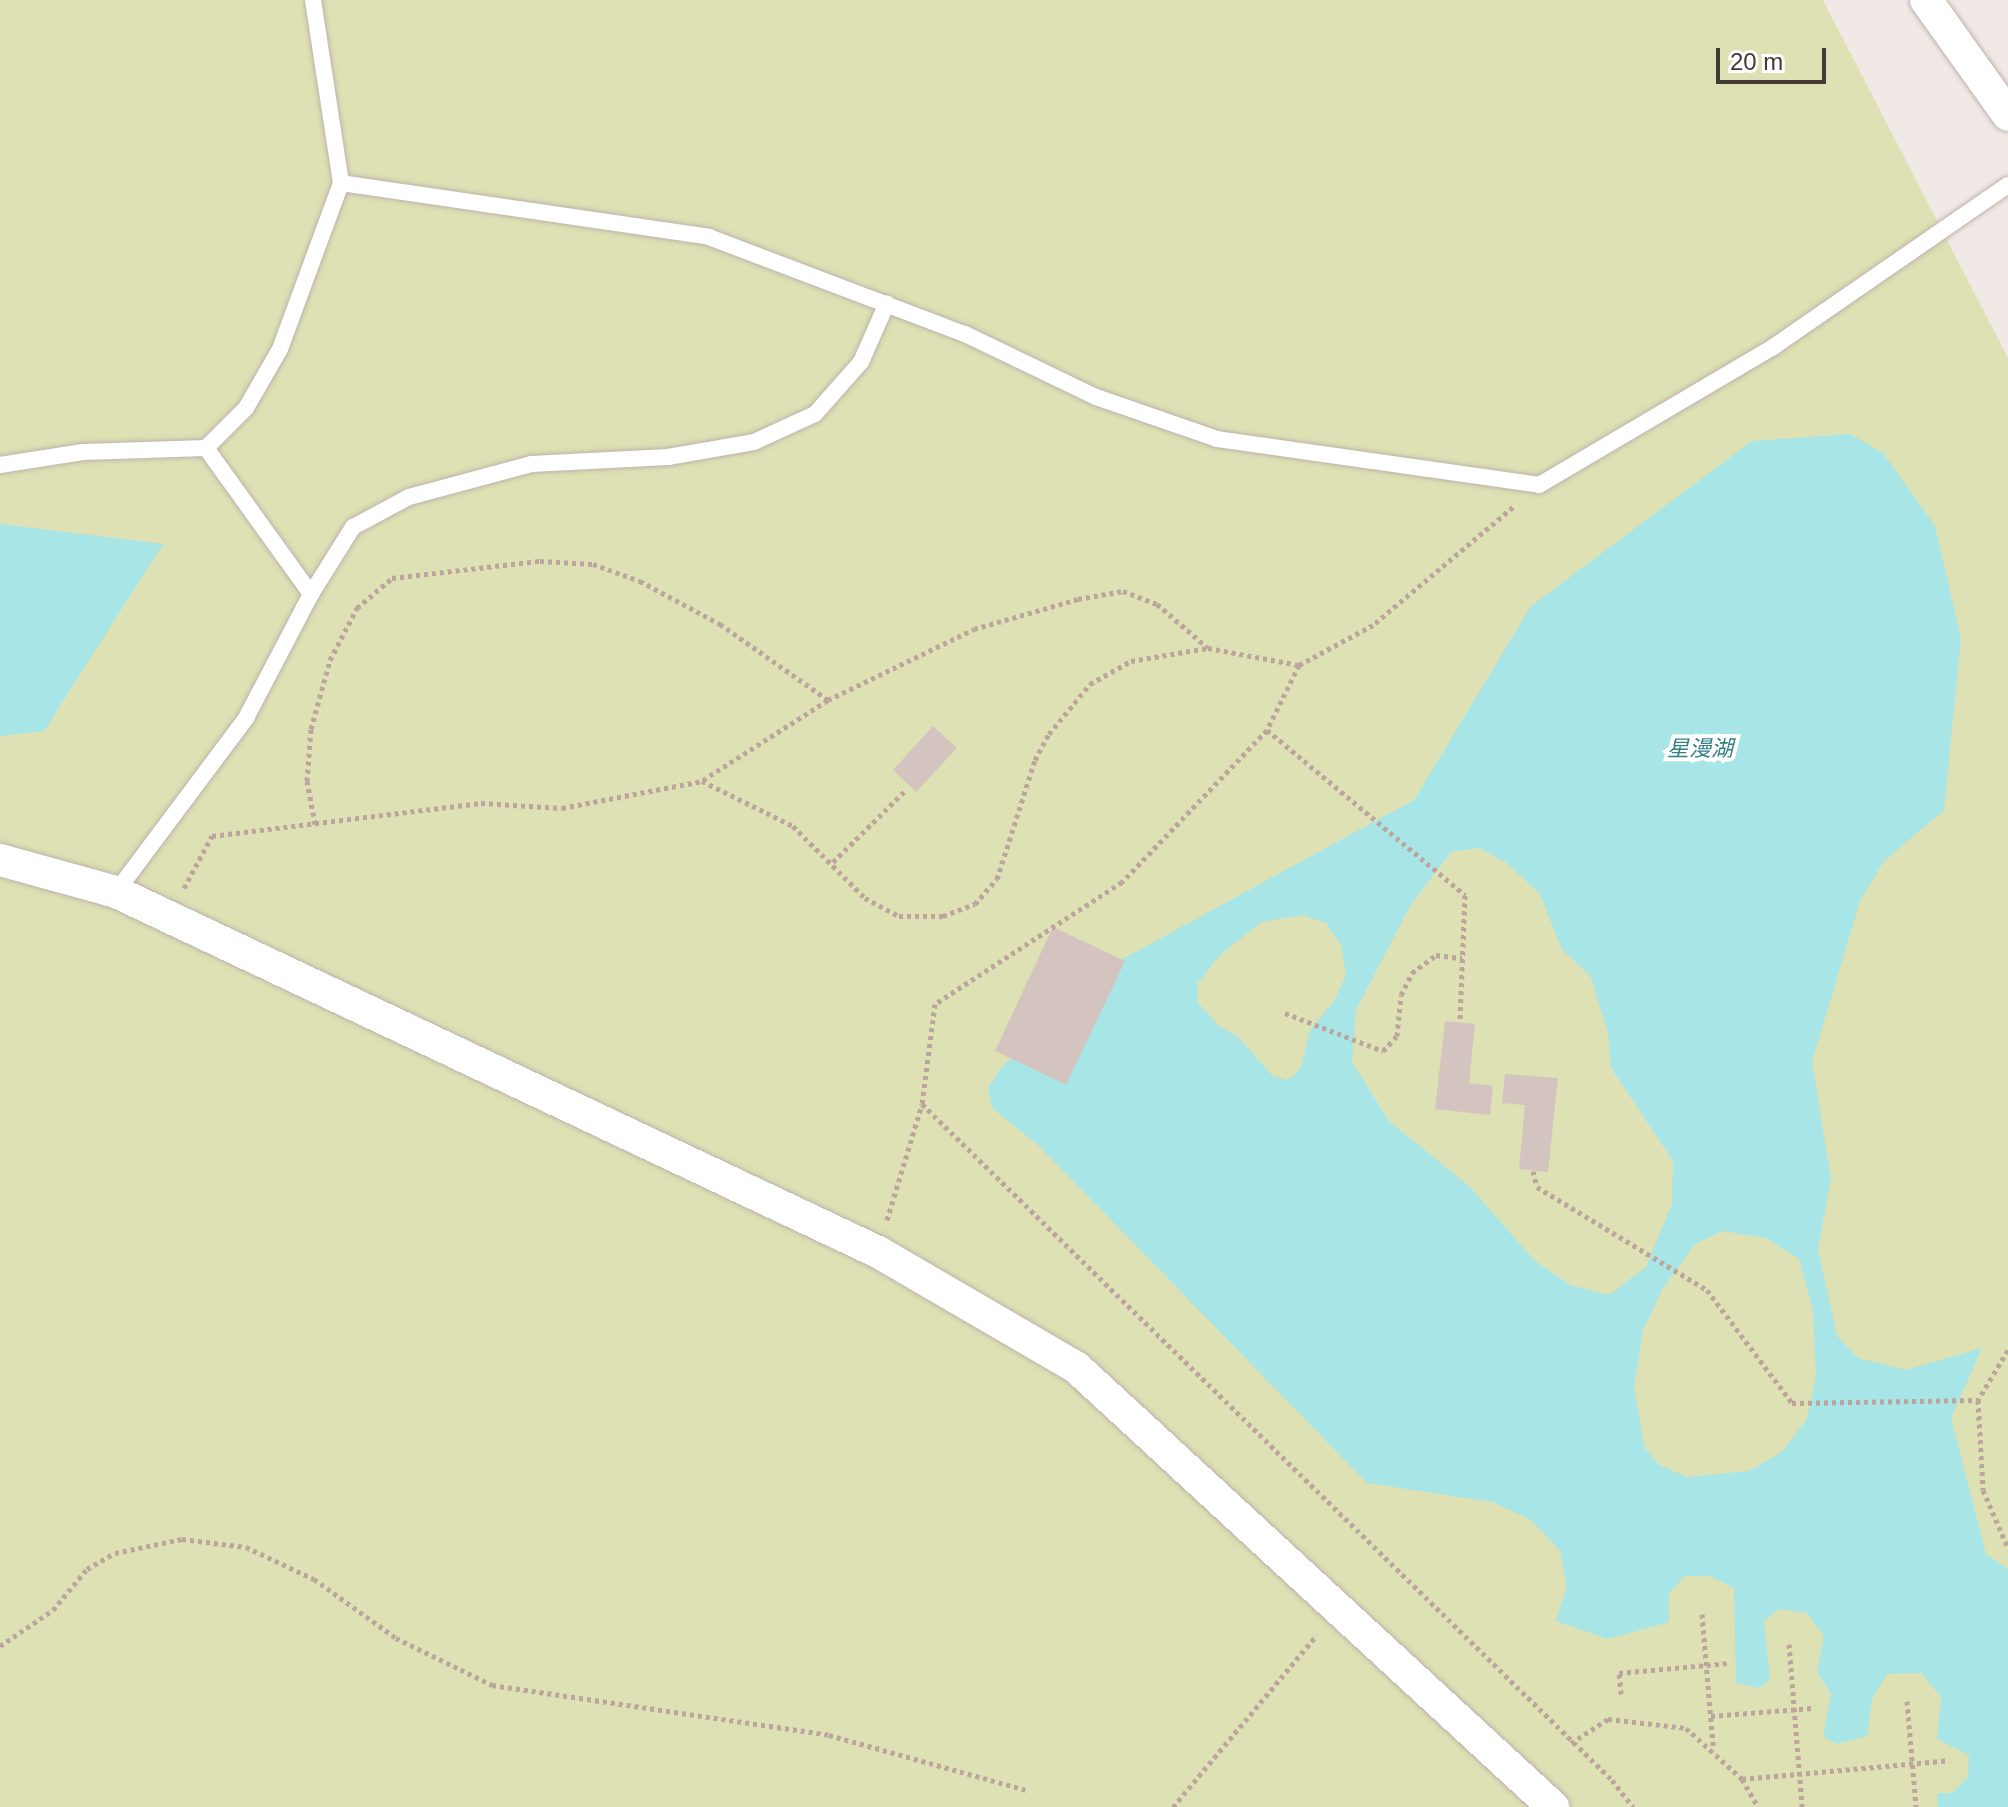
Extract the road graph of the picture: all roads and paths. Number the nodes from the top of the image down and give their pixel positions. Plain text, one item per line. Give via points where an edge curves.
1 (313, 0) edge
2 (1926, 0) edge
3 (2008, 115) edge
4 (341, 183) junction
5 (2008, 185) edge
6 (887, 303) junction
7 (206, 448) junction
8 (0, 465) edge
9 (1539, 485) junction
10 (311, 594) junction
11 (1208, 648) junction
12 (1299, 665) junction
13 (828, 700) junction
14 (1267, 730) junction
15 (702, 781) junction
16 (905, 791) dead end
17 (315, 824) junction
18 (0, 860) edge
19 (833, 862) junction
20 (116, 892) junction
21 (168, 917) junction
22 (1462, 958) junction
23 (1285, 1013) dead end
24 (1460, 1022) dead end
25 (922, 1104) junction
26 (1533, 1171) dead end
27 (878, 1252) junction
28 (2008, 1350) edge
29 (1978, 1400) junction
30 (2008, 1548) edge
31 (1340, 1606) junction
32 (1702, 1614) dead end
33 (1789, 1644) dead end
34 (0, 1646) edge
35 (1728, 1663) dead end
36 (1706, 1665) junction
37 (1621, 1694) dead end
38 (1907, 1701) dead end
39 (1813, 1708) dead end
40 (1794, 1709) junction
41 (1711, 1716) junction
42 (1571, 1743) junction
43 (1713, 1747) junction
44 (1949, 1760) dead end
45 (1912, 1764) junction
46 (1800, 1774) junction
47 (1742, 1779) junction
48 (1026, 1790) dead end
49 (1173, 1807) edge
50 (1553, 1807) edge
51 (1633, 1807) edge
52 (1758, 1807) edge
53 (1802, 1807) edge
54 (1916, 1807) edge

1 - 4 lane
2 - 3 street
4 - 6 lane via 709,237
4 - 7 lane via 280,349 246,408
5 - 9 lane via 1773,347
6 - 9 lane via 1096,397 1217,439
6 - 10 lane via 861,362 815,414 754,442 668,457 531,464 409,497 353,527
7 - 8 lane via 83,452
7 - 10 lane
9 - 12 path via 1373,625
10 - 20 lane via 246,718
11 - 12 path
11 - 13 path via 1157,604 1123,591 974,629
11 - 19 path via 1131,661 1090,684 1035,760 997,879 975,904 943,916 899,916 865,898
12 - 14 path
13 - 15 path
13 - 17 path via 720,624 640,581 593,564 540,561 392,578 357,608 330,660 311,729 307,781
14 - 22 path via 1465,895
14 - 25 path via 1122,882 935,1004
15 - 17 path via 562,808 481,803
15 - 19 path via 793,826
16 - 19 path
17 - 21 path via 212,836
18 - 20 street
20 - 21 street
21 - 27 street
22 - 23 path via 1436,955 1412,973 1401,995 1397,1036 1383,1051
22 - 24 path
25 - 27 path
25 - 42 path
26 - 29 path via 1537,1187 1707,1290 1792,1403
27 - 31 street via 1077,1368
28 - 29 path
29 - 30 path via 1983,1490
31 - 49 path
31 - 50 street
32 - 36 path
33 - 40 path
34 - 48 path via 53,1610 87,1569 115,1553 182,1539 246,1547 314,1579 396,1638 492,1685 829,1735
35 - 36 path
36 - 37 path via 1619,1673
36 - 41 path
38 - 45 path
39 - 40 path
40 - 41 path
40 - 46 path
41 - 43 path
42 - 43 path via 1608,1719 1686,1728
42 - 51 path
43 - 47 path
44 - 45 path
45 - 46 path
45 - 54 path
46 - 47 path
46 - 53 path
47 - 52 path

